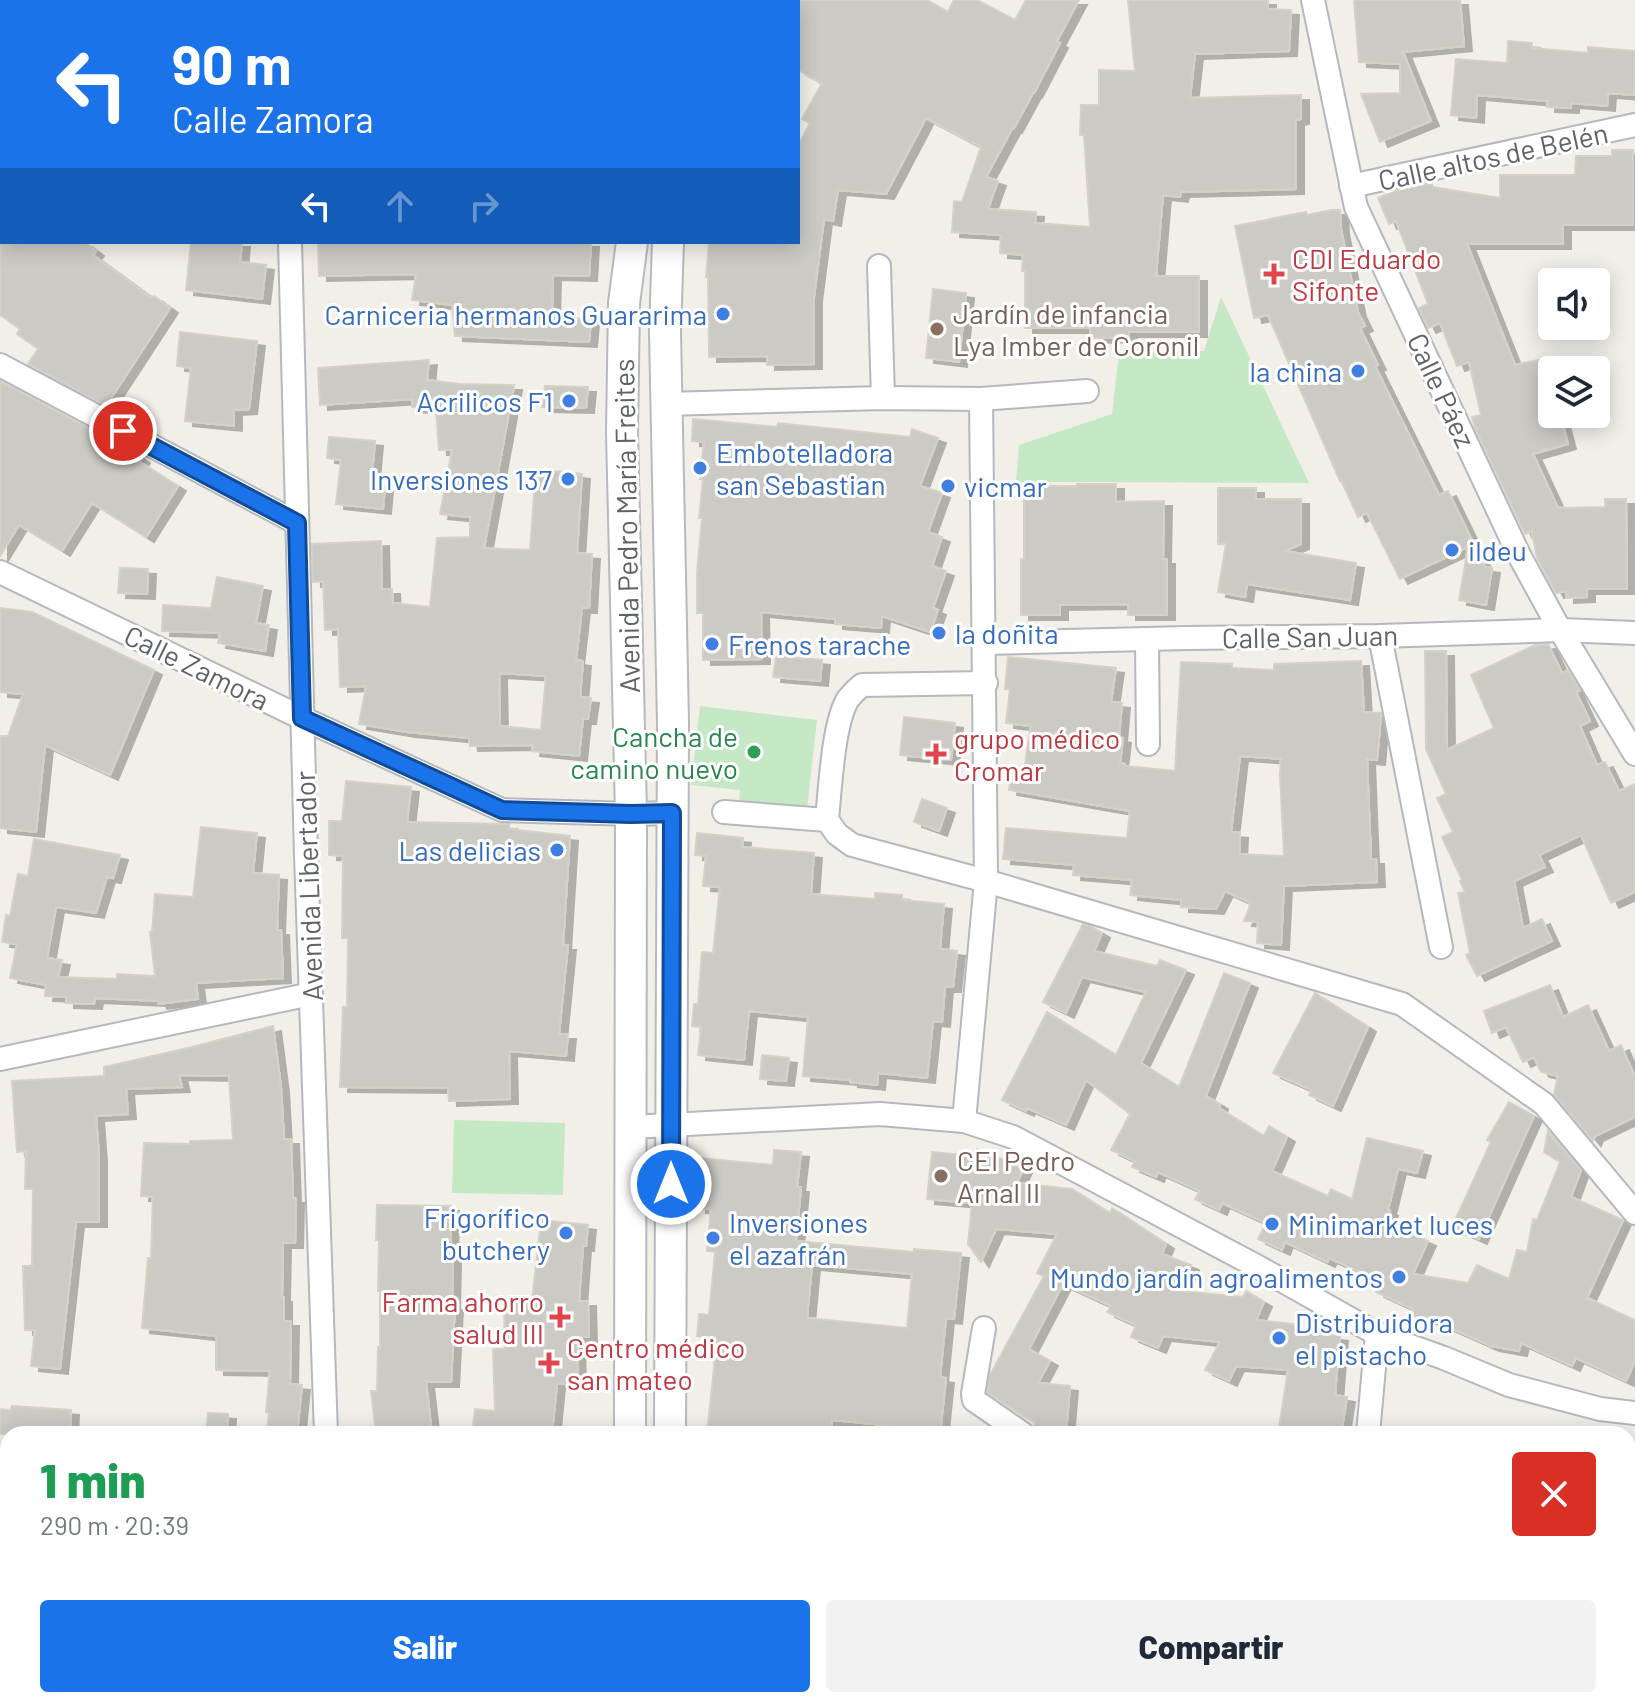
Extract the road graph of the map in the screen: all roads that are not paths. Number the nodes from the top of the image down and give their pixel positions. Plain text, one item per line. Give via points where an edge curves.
1 (1313, 0) edge
2 (1635, 125) edge
3 (1351, 186) junction
4 (290, 244) edge
5 (632, 244) edge
6 (668, 244) edge
7 (879, 266) dead end
8 (0, 365) edge
9 (1087, 391) dead end
10 (883, 398) junction
11 (981, 399) junction
12 (666, 404) junction
13 (297, 523) junction
14 (0, 572) edge
15 (1560, 630) junction
16 (1635, 633) edge
17 (1380, 636) junction
18 (1147, 639) junction
19 (985, 643) junction
20 (986, 683) junction
21 (302, 718) junction
22 (1148, 744) dead end
23 (1635, 754) edge
24 (724, 812) dead end
25 (672, 813) junction
26 (631, 814) junction
27 (827, 820) junction
28 (986, 881) junction
29 (1441, 947) dead end
30 (311, 994) junction
31 (0, 1059) edge
32 (964, 1121) junction
33 (672, 1125) junction
34 (631, 1127) junction
35 (1635, 1213) edge
36 (984, 1328) dead end
37 (1377, 1334) junction
38 (1635, 1413) edge
39 (326, 1426) edge
40 (630, 1426) edge
41 (670, 1426) edge
42 (1011, 1426) edge
43 (1369, 1426) edge

1 - 3 street, Calle Páez
2 - 3 street, Calle altos de Belén
3 - 15 street, Calle Páez via 1356,207 1519,555
4 - 13 street, Avenida Libertador
5 - 26 street, Avenida Pedro María Freites via 624,303 622,433
6 - 12 street, Avenida Pedro María Freites
7 - 10 street
8 - 13 street
9 - 11 street
10 - 11 street
10 - 12 street
11 - 19 street
12 - 25 street, Avenida Pedro María Freites
13 - 21 street, Avenida Libertador
14 - 21 street, Calle Zamora
15 - 16 street, Calle San Juan
15 - 17 street, Calle San Juan
15 - 23 street, Calle Páez
17 - 18 street, Calle San Juan
17 - 29 street
18 - 19 street, Calle San Juan
18 - 22 street
19 - 20 street
20 - 27 street via 862,685 842,712
20 - 28 street
21 - 26 street, Calle Zamora via 502,810
21 - 30 street, Avenida Libertador
24 - 27 street
25 - 26 street, Calle Zamora
25 - 33 street, Avenida Pedro María Freites
26 - 34 street, Avenida Pedro María Freites
27 - 28 street via 852,845
28 - 32 street
28 - 35 street via 1402,1004 1544,1104
30 - 31 street
30 - 39 street, Avenida Libertador
32 - 33 street via 880,1114
32 - 37 street via 1013,1137
33 - 34 street
33 - 41 street, Avenida Pedro María Freites
34 - 40 street, Avenida Pedro María Freites
36 - 42 street via 974,1400
37 - 38 street via 1509,1385
37 - 43 street

